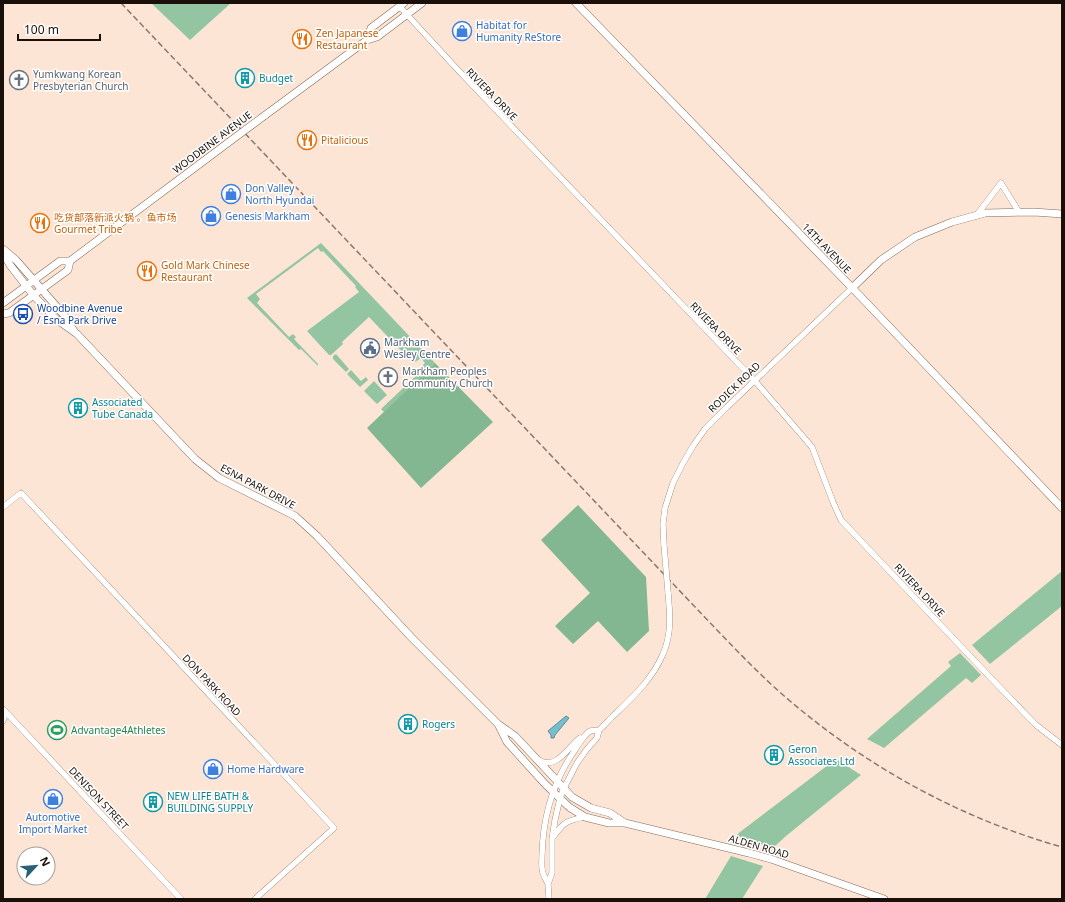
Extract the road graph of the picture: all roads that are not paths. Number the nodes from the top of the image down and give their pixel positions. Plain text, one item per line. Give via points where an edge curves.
1 (422, 3) edge
2 (576, 3) edge
3 (402, 5) edge
4 (407, 15) junction
5 (367, 40) junction
6 (1018, 212) junction
7 (1062, 214) edge
8 (976, 216) junction
9 (3, 249) edge
10 (3, 253) edge
11 (70, 261) junction
12 (34, 281) junction
13 (26, 286) junction
14 (852, 288) junction
15 (42, 290) junction
16 (34, 296) junction
17 (3, 303) edge
18 (3, 314) edge
19 (77, 334) junction
20 (755, 381) junction
21 (3, 507) edge
22 (1062, 508) edge
23 (4, 710) edge
24 (3, 721) edge
25 (498, 724) junction
26 (599, 730) junction
27 (590, 731) junction
28 (1062, 745) edge
29 (534, 757) junction
30 (558, 782) junction
31 (564, 788) junction
32 (553, 792) junction
33 (560, 798) junction
34 (585, 817) junction
35 (625, 823) junction
36 (552, 839) junction
37 (548, 884) junction
38 (863, 896) edge
39 (181, 899) edge
40 (255, 899) edge
41 (549, 899) edge
42 (884, 899) edge

1 - 4 main road, WOODBINE AVENUE
2 - 14 main road, 14TH AVENUE
3 - 4 street, RIVIERA DRIVE
3 - 5 main road, WOODBINE AVENUE via 371,28
4 - 5 main road, WOODBINE AVENUE via 377,37
4 - 20 street, RIVIERA DRIVE
5 - 11 main road, WOODBINE AVENUE, bridge
6 - 7 main road, RODICK ROAD
6 - 8 main road, RODICK ROAD via 985,213
6 - 8 street via 1001,183
8 - 14 main road, RODICK ROAD via 952,222 915,237 881,260
9 - 12 main road, ESNA PARK DRIVE
10 - 13 main road, ESNA PARK DRIVE
11 - 12 main road, WOODBINE AVENUE via 60,261
11 - 15 main road, WOODBINE AVENUE via 68,270
12 - 13 main road, WOODBINE AVENUE
12 - 15 main road, ESNA PARK DRIVE
13 - 16 main road, ESNA PARK DRIVE
13 - 17 main road, WOODBINE AVENUE
14 - 20 street, RODICK ROAD
14 - 22 main road, 14TH AVENUE
15 - 16 main road, WOODBINE AVENUE
15 - 19 main road, ESNA PARK DRIVE via 64,314
16 - 18 main road, WOODBINE AVENUE via 9,313
16 - 19 main road, ESNA PARK DRIVE via 56,319
19 - 25 main road, ESNA PARK DRIVE via 195,459 219,478 295,516 317,536 411,637
20 - 26 street, RODICK ROAD, bridge via 705,429 673,483 663,524 670,625 664,653 648,681
20 - 28 street, RIVIERA DRIVE via 812,446 841,520 1036,725
21 - 40 street, DON PARK ROAD via 21,493 334,828
23 - 24 street
23 - 39 street, DENISON STREET
25 - 29 main road, ESNA PARK DRIVE via 515,736
25 - 32 main road, ESNA PARK DRIVE via 507,742
26 - 27 street
26 - 31 street, RODICK ROAD via 597,738 577,763
27 - 29 street via 575,742 561,758 543,763
27 - 30 street via 568,759
29 - 30 main road, ESNA PARK DRIVE
30 - 31 main road, ESNA PARK DRIVE
30 - 32 street
31 - 33 street
31 - 35 main road, ALDEN ROAD via 572,798 591,808 610,813
32 - 33 main road, ALDEN ROAD
32 - 37 street via 546,816 543,841 542,872
33 - 34 main road, ALDEN ROAD
33 - 36 street
34 - 35 main road, ALDEN ROAD via 609,823
34 - 36 street via 567,820
35 - 38 main road, ALDEN ROAD via 783,863
36 - 37 street via 552,873
37 - 41 street
38 - 42 main road, ALDEN ROAD

